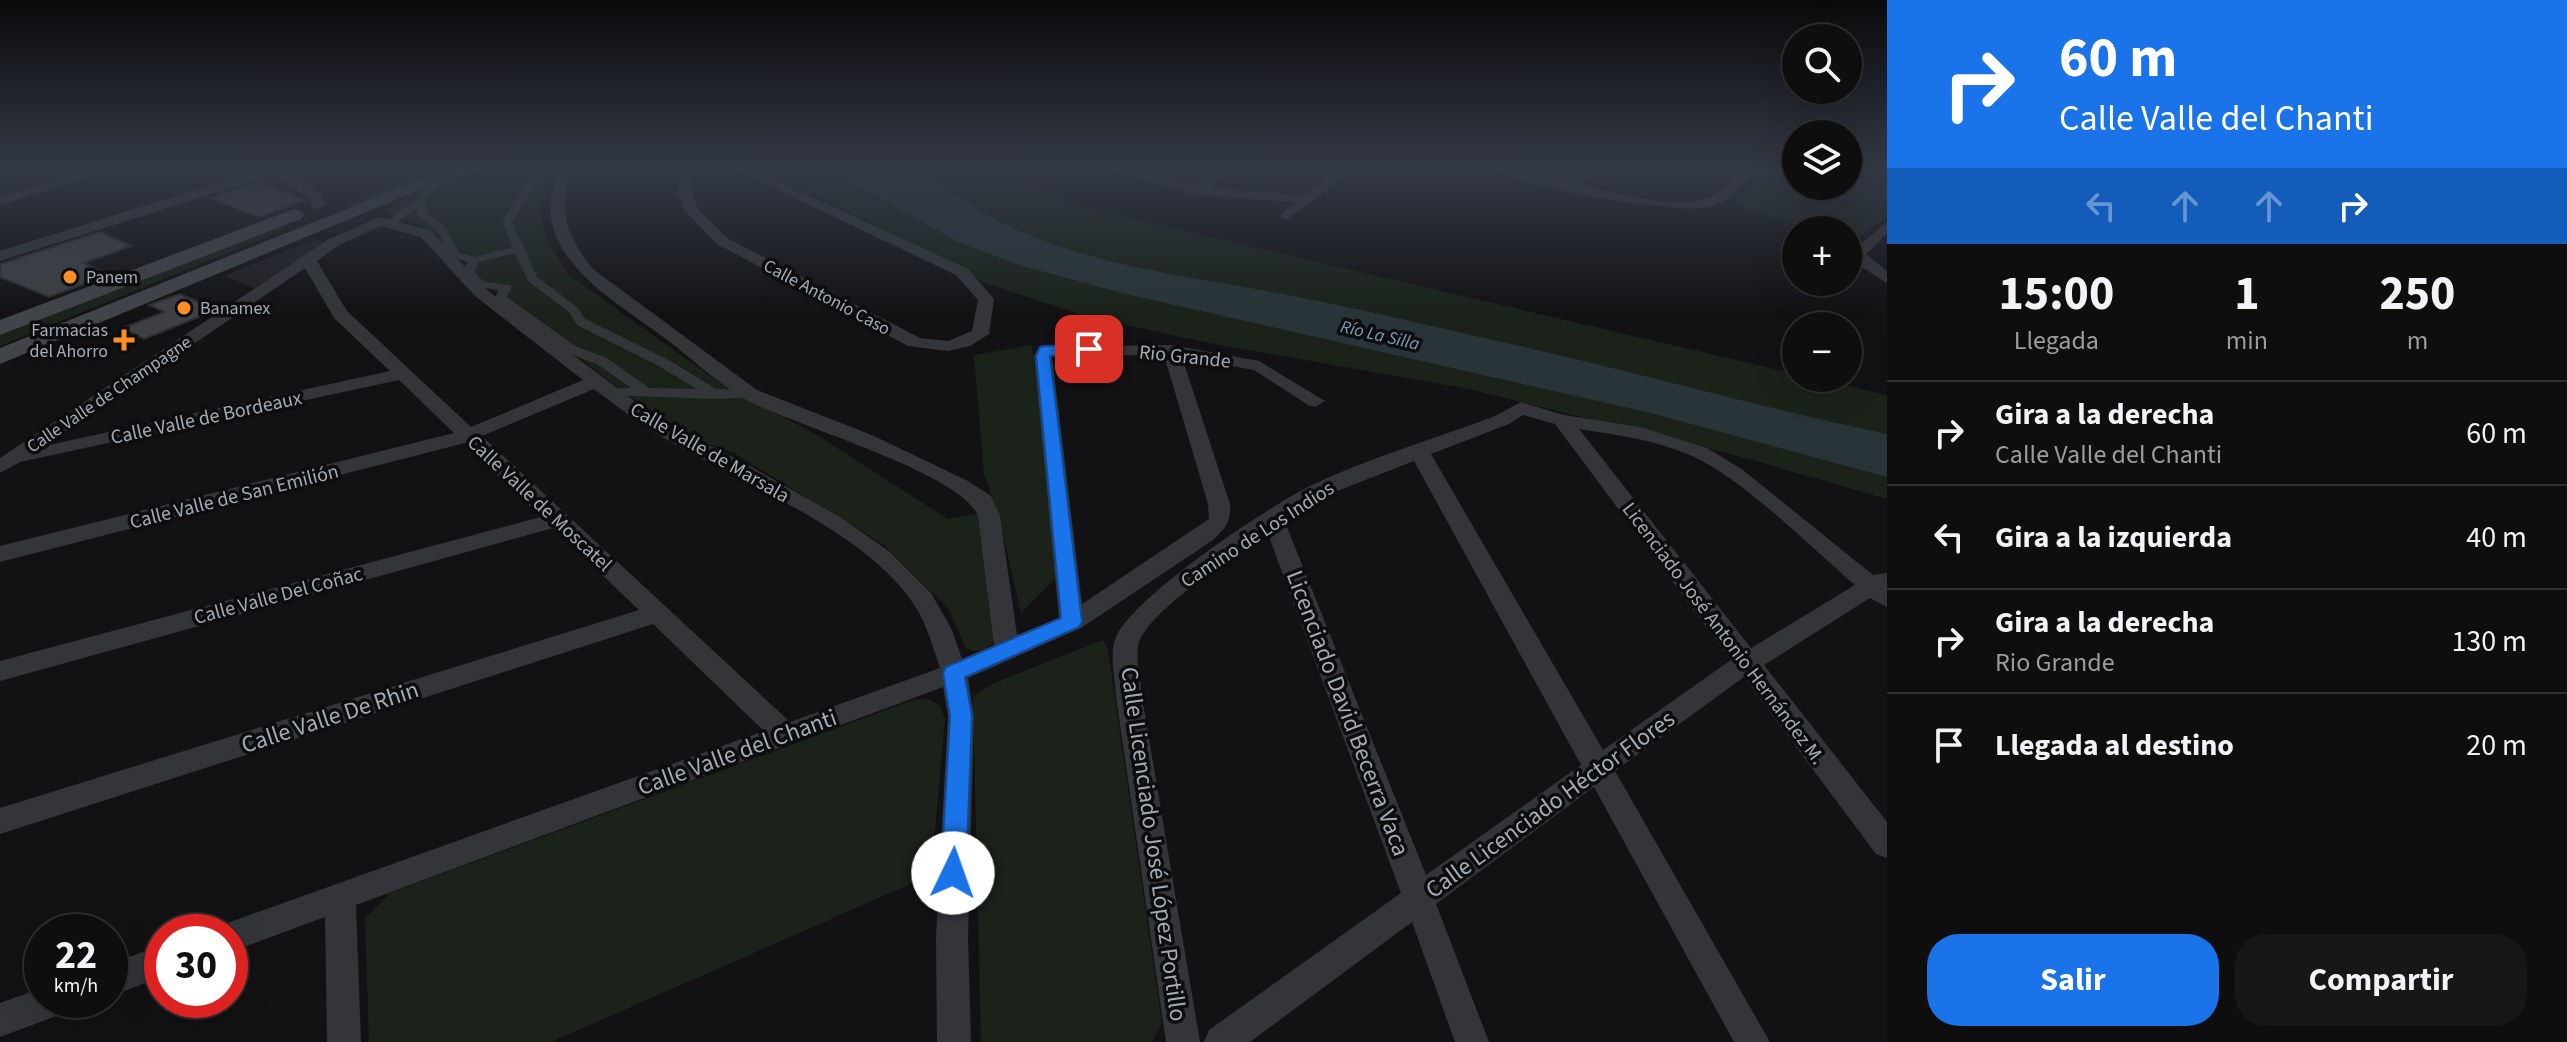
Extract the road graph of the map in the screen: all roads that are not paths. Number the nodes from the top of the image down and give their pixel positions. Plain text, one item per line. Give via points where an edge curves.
1 (123, 217) edge
2 (324, 217) edge
3 (343, 217) edge
4 (350, 217) edge
5 (384, 217) edge
6 (394, 217) edge
7 (426, 217) edge
8 (510, 217) edge
9 (557, 217) edge
10 (694, 217) edge
11 (844, 217) edge
12 (385, 222) junction
13 (1887, 226) edge
14 (328, 227) junction
15 (519, 249) junction
16 (262, 251) junction
17 (0, 256) edge
18 (475, 260) junction
19 (309, 261) junction
20 (1887, 278) edge
21 (0, 328) edge
22 (36, 343) junction
23 (1171, 350) junction
24 (0, 357) edge
25 (0, 365) edge
26 (401, 374) junction
27 (604, 387) junction
28 (645, 392) junction
29 (750, 394) junction
30 (716, 395) junction
31 (1315, 401) dead end
32 (1562, 420) junction
33 (466, 436) junction
34 (1420, 453) junction
35 (6, 463) edge
36 (556, 520) junction
37 (1273, 520) junction
38 (0, 554) edge
39 (1882, 587) edge
40 (659, 613) junction
41 (1072, 622) junction
42 (1125, 647) joint
43 (1007, 651) junction
44 (1746, 664) junction
45 (0, 671) edge
46 (954, 673) junction
47 (785, 734) junction
48 (1599, 768) junction
49 (0, 821) edge
50 (1887, 845) edge
51 (340, 897) junction
52 (1419, 899) junction
53 (248, 930) edge
54 (24, 1011) edge
55 (0, 1020) edge
56 (344, 1042) edge
57 (954, 1042) edge
58 (1183, 1042) edge
59 (1221, 1042) edge
60 (1472, 1042) edge
61 (1753, 1042) edge

1 - 17 street
2 - 14 street
3 - 14 main road
4 - 14 main road
5 - 12 street
6 - 12 street
7 - 18 street via 442,229 454,255
8 - 15 street via 507,222
9 - 29 street via 569,251 611,291
10 - 11 street, Calle Antonio Caso via 722,241 928,347 961,344 980,334 986,299 972,280
12 - 14 street, Calle Valle de Champagne
12 - 27 street, Calle Valle de Marsala via 417,229 432,239 481,293
13 - 20 street via 1858,253
14 - 16 main road
14 - 16 main road
14 - 19 street, Calle Valle de Champagne
14 - 21 main road
15 - 18 street
15 - 30 street via 532,279 581,322
16 - 22 main road
18 - 28 street via 468,271 481,285 506,287 501,298 570,349 602,361
19 - 26 street, Calle Valle de Moscatel via 331,303
19 - 35 street, Calle Valle de Champagne
22 - 24 main road
22 - 25 street
23 - 31 street, Rio Grande via 1259,366
23 - 41 street, Calle Valle del Chanti via 1220,521
23 - 41 street, Rio Grande via 1045,351 1043,356
26 - 33 street, Calle Valle de Moscatel
26 - 35 street, Calle Valle de Bordeaux
27 - 28 street
27 - 33 street, Calle Valle de San Emilión
27 - 46 street, Calle Valle de Marsala via 671,434 776,489 882,557 923,599
28 - 30 street
29 - 30 street
29 - 43 street via 867,440 983,501
32 - 34 street, Camino de Los Indios via 1512,414
32 - 39 street via 1640,433 1712,458 1819,545
32 - 44 street, Licenciado José Antonio Hernández M.
33 - 36 street, Calle Valle de Moscatel
33 - 38 street, Calle Valle de San Emilión
34 - 37 street, Camino de Los Indios via 1339,480
34 - 48 street
36 - 40 street, Calle Valle de Moscatel
36 - 45 street, Calle Valle Del Coñac
37 - 42 street, Camino de Los Indios via 1180,583 1140,620
37 - 52 street, Licenciado David Becerra Vaca
39 - 44 street, Calle Licenciado Héctor Flores
40 - 47 street, Calle Valle de Moscatel
40 - 49 street, Calle Valle De Rhin
41 - 43 street, Calle Valle del Chanti
42 - 58 street, Calle Licenciado José López Portillo
43 - 46 street, Calle Valle del Chanti
44 - 48 street, Calle Licenciado Héctor Flores
44 - 50 street, Licenciado José Antonio Hernández M.
46 - 47 street, Calle Valle del Chanti
46 - 57 street via 961,716 953,889
47 - 51 street, Calle Valle del Chanti
48 - 52 street, Calle Licenciado Héctor Flores
48 - 61 street
51 - 53 street, Calle Valle del Chanti
51 - 56 street
52 - 59 street, Calle Licenciado Héctor Flores
52 - 60 street, Licenciado David Becerra Vaca
54 - 55 street

